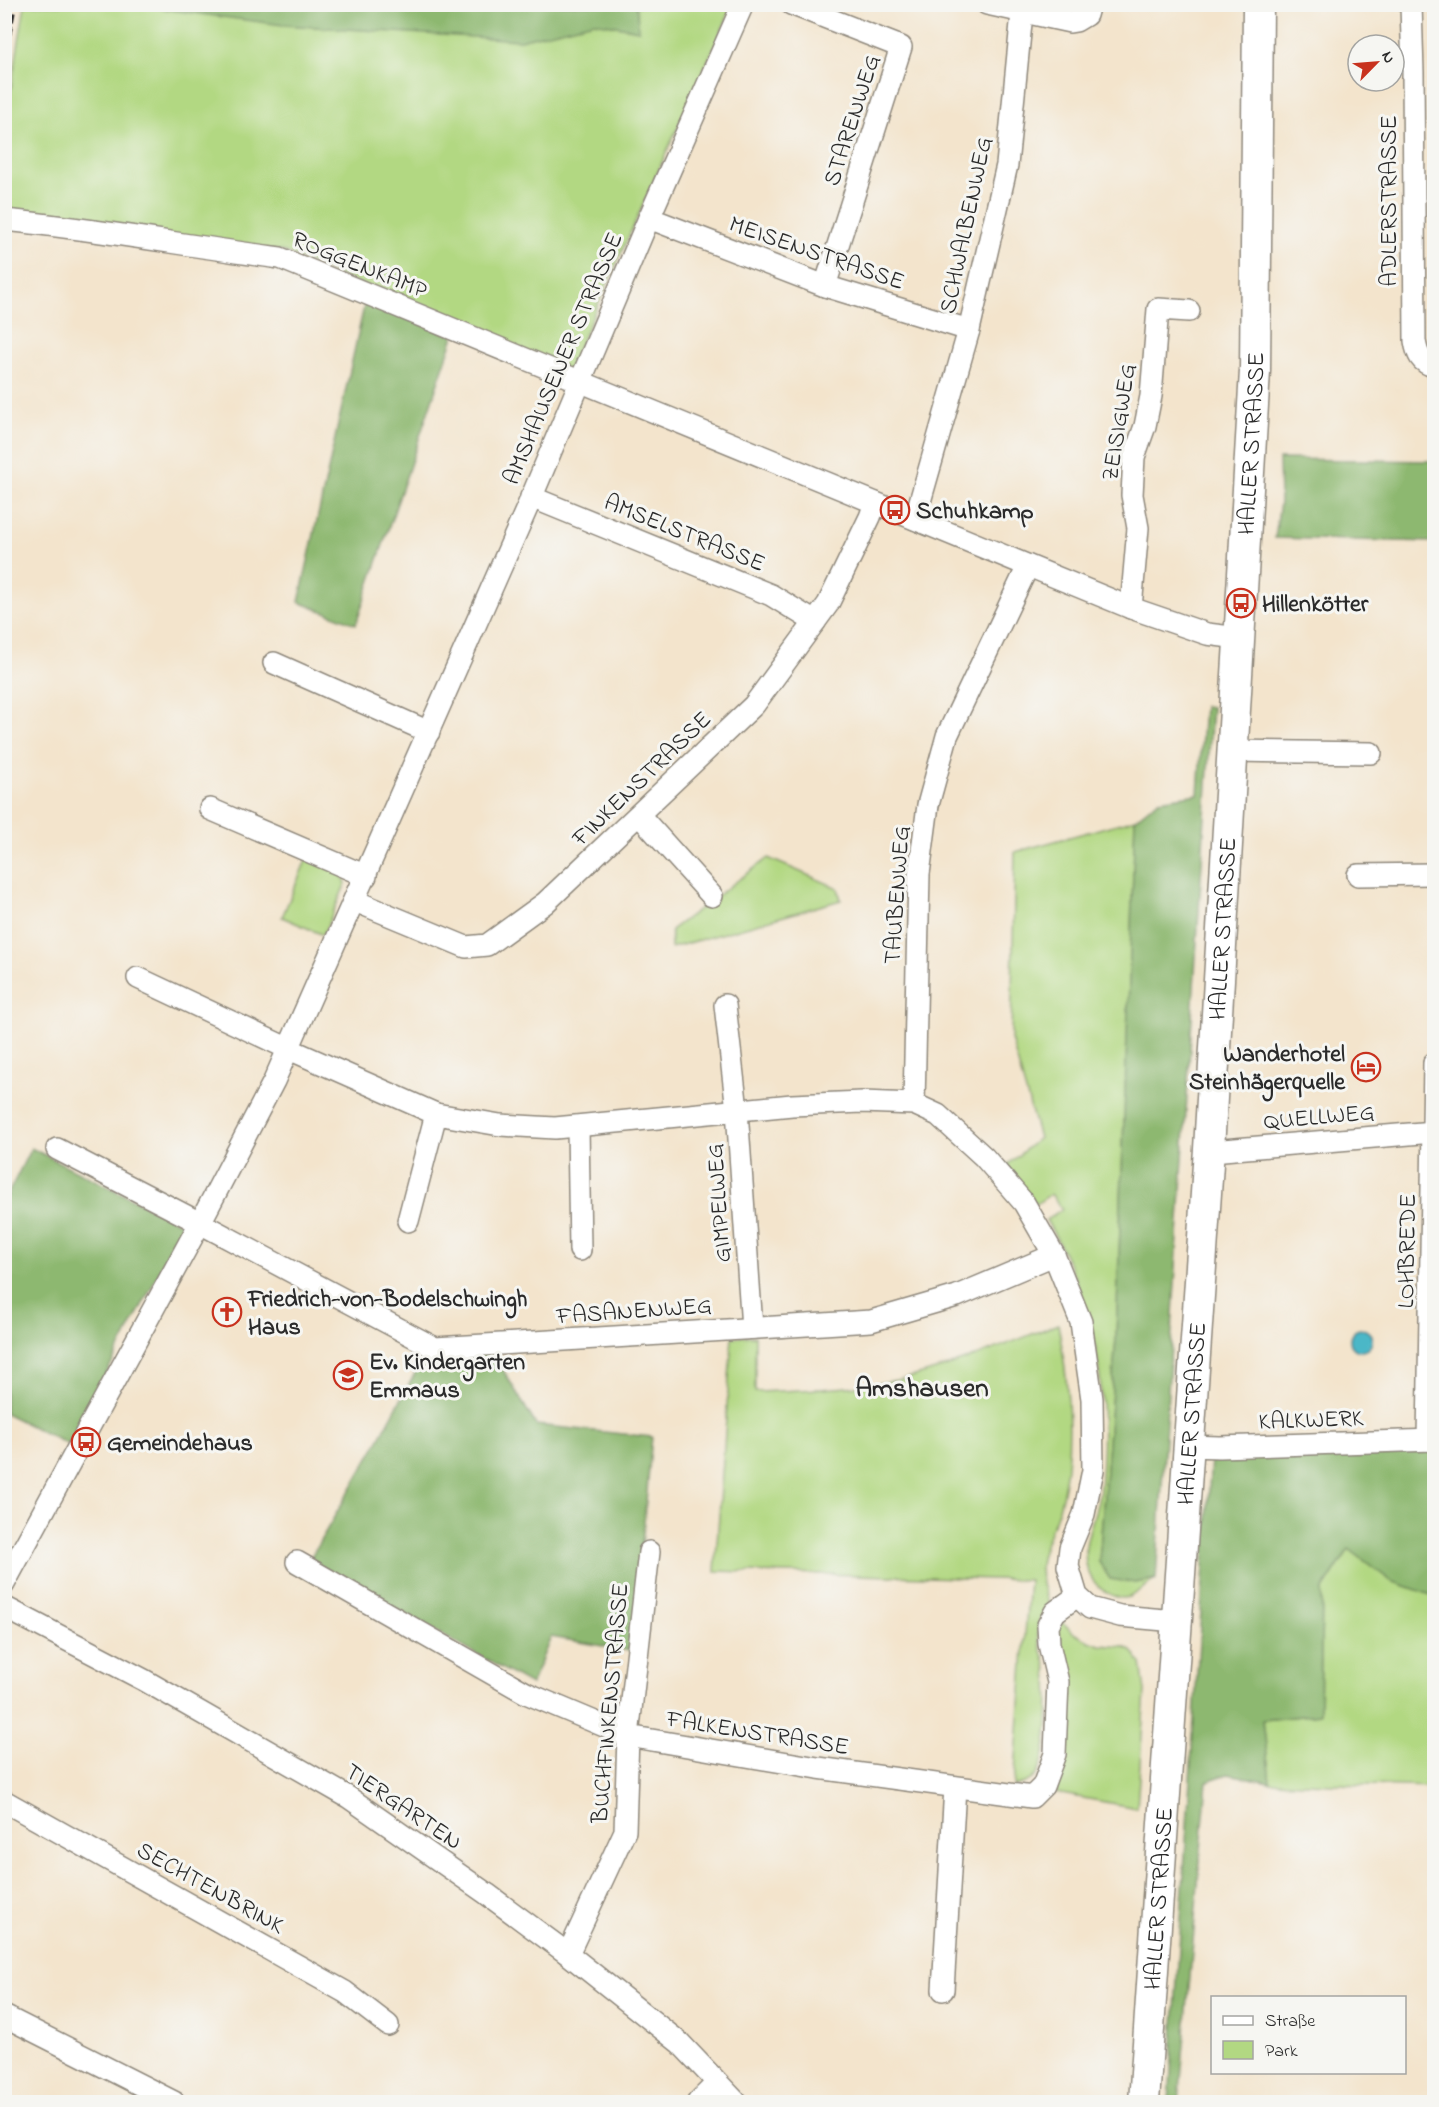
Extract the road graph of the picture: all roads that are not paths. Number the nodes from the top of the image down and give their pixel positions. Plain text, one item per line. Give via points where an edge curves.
1 (744, 4) edge
2 (791, 4) edge
3 (987, 4) edge
4 (1089, 4) edge
5 (1258, 4) edge
6 (1411, 4) edge
7 (1022, 13) junction
8 (649, 218) junction
9 (4, 220) edge
10 (825, 286) junction
11 (1189, 311) dead end
12 (969, 330) junction
13 (1428, 363) edge
14 (579, 381) junction
15 (531, 497) junction
16 (875, 503) junction
17 (915, 519) junction
18 (1028, 566) junction
19 (1131, 608) junction
20 (815, 622) junction
21 (1239, 638) junction
22 (274, 663) dead end
23 (429, 732) junction
24 (1234, 751) junction
25 (1371, 753) dead end
26 (210, 809) dead end
27 (640, 816) junction
28 (1434, 874) edge
29 (1358, 875) dead end
30 (366, 876) junction
31 (712, 896) dead end
32 (355, 902) junction
33 (138, 978) dead end
34 (725, 1005) dead end
35 (289, 1050) junction
36 (1434, 1063) edge
37 (915, 1104) junction
38 (737, 1110) junction
39 (436, 1114) junction
40 (578, 1127) junction
41 (1433, 1132) junction
42 (57, 1149) dead end
43 (1209, 1149) junction
44 (408, 1221) dead end
45 (200, 1223) junction
46 (579, 1250) dead end
47 (1054, 1255) junction
48 (752, 1328) junction
49 (1431, 1440) edge
50 (1188, 1446) junction
51 (649, 1552) dead end
52 (297, 1562) dead end
53 (4, 1584) edge
54 (1077, 1596) junction
55 (4, 1606) edge
56 (1176, 1621) junction
57 (628, 1736) junction
58 (955, 1787) junction
59 (4, 1801) edge
60 (568, 1954) junction
61 (943, 1990) dead end
62 (4, 2016) edge
63 (388, 2025) dead end
64 (717, 2083) junction
65 (174, 2103) edge
66 (698, 2103) edge
67 (736, 2103) edge
68 (1144, 2103) edge

1 - 8 street, AMSHAUSENER STRASSE
2 - 10 street, STARENWEG via 901,47
3 - 7 street
4 - 7 street via 1086,15 1070,22
5 - 21 main road, HALLER STRASSE via 1255,371
6 - 13 street, ADLERSTRASSE via 1415,341 1416,350
7 - 12 street, SCHWALBENWEG via 1007,165
8 - 10 street, MEISENSTRASSE
8 - 14 street, AMSHAUSENER STRASSE
9 - 14 street, ROGGENKAMP via 81,227 280,258
10 - 12 street, MEISENSTRASSE
11 - 19 street, ZEISIGWEG via 1158,309 1151,396 1134,457 1132,495 1138,528
12 - 17 street, SCHWALBENWEG
14 - 15 street, AMSHAUSENER STRASSE
14 - 16 street
15 - 20 street, AMSELSTRASSE via 771,595
15 - 23 street, AMSHAUSENER STRASSE
16 - 17 street
16 - 20 street, FINKENSTRASSE via 828,604
17 - 18 street
18 - 19 street
18 - 37 street, TAUBENWEG via 947,735 928,805 919,874
19 - 21 street via 1207,634
20 - 27 street, FINKENSTRASSE via 754,705
21 - 24 main road, HALLER STRASSE
22 - 23 street
23 - 30 street, AMSHAUSENER STRASSE
24 - 25 street
24 - 43 main road, HALLER STRASSE
26 - 30 street
27 - 31 street
27 - 32 street, FINKENSTRASSE via 545,903 487,945 466,947
28 - 29 street
30 - 32 street, AMSHAUSENER STRASSE
32 - 35 street, AMSHAUSENER STRASSE
33 - 35 street
34 - 38 street, GIMPELWEG
35 - 39 street
35 - 45 street, AMSHAUSENER STRASSE
36 - 41 street, LOHBREDE
37 - 38 street via 862,1102
37 - 47 street via 938,1115 984,1157 1024,1203
38 - 40 street
38 - 48 street, GIMPELWEG
39 - 40 street via 500,1125
39 - 44 street
40 - 46 street
41 - 43 street, QUELLWEG
41 - 49 street, LOHBREDE
42 - 45 street
43 - 50 main road, HALLER STRASSE
45 - 48 street, FASANENWEG via 435,1348
45 - 53 street, AMSHAUSENER STRASSE
47 - 48 street, FASANENWEG via 957,1296 871,1321
47 - 54 street via 1081,1322 1092,1399 1093,1470 1068,1566
49 - 50 street, KALKWERK
50 - 56 main road, HALLER STRASSE
51 - 57 street, BUCHFINKENSTRASSE
52 - 57 street, FALKENSTRASSE via 526,1693
54 - 56 street via 1090,1608 1120,1616
54 - 58 street, FALKENSTRASSE via 1055,1612 1048,1625 1058,1682 1057,1723 1055,1754 1043,1786 1032,1797
55 - 60 street, TIERGARTEN via 144,1680 348,1797
56 - 68 main road, HALLER STRASSE
57 - 58 street, FALKENSTRASSE
57 - 60 street, BUCHFINKENSTRASSE via 625,1831
58 - 61 street
59 - 63 street, SECHTENBRINK via 345,1992
60 - 64 street, TIERGARTEN via 680,2043
62 - 65 street
64 - 66 street
64 - 67 street, TIERGARTEN

